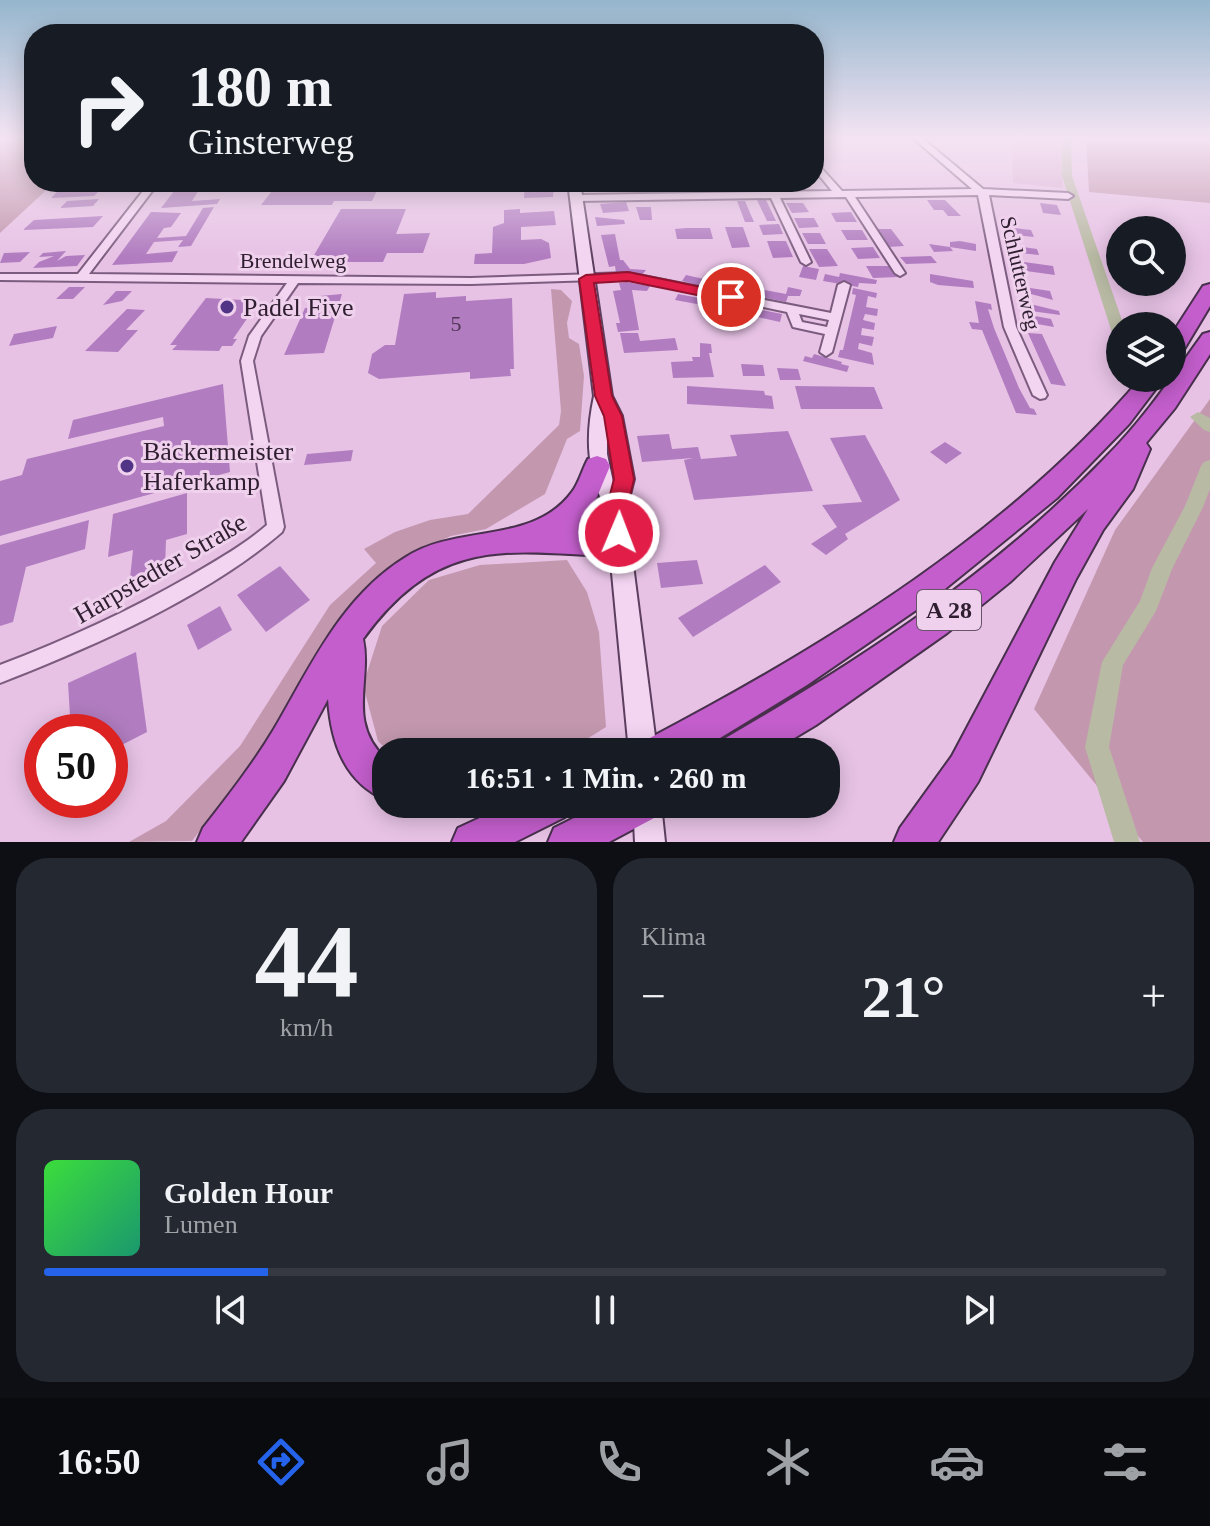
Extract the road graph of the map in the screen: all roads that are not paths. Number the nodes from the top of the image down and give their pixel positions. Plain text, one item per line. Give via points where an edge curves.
1 (828, 177) edge
2 (963, 177) edge
3 (147, 192) edge
4 (576, 192) edge
5 (692, 192) edge
6 (980, 192) junction
7 (844, 194) junction
8 (774, 195) junction
9 (693, 196) junction
10 (1068, 196) dead end
11 (577, 198) junction
12 (806, 262) dead end
13 (900, 273) dead end
14 (0, 277) edge
15 (81, 278) junction
16 (586, 279) junction
17 (294, 280) junction
18 (844, 285) dead end
19 (1210, 290) edge
20 (834, 325) junction
21 (1186, 329) edge
22 (1210, 338) edge
23 (826, 352) dead end
24 (1141, 392) edge
25 (1040, 395) dead end
26 (603, 396) junction
27 (1138, 439) junction
28 (597, 466) junction
29 (559, 524) junction
30 (619, 529) junction
31 (511, 540) junction
32 (349, 635) junction
33 (0, 674) edge
34 (641, 738) edge
35 (686, 738) edge
36 (759, 738) edge
37 (372, 766) edge
38 (523, 818) edge
39 (617, 818) edge
40 (647, 818) edge
41 (217, 842) edge
42 (472, 842) edge
43 (568, 842) edge
44 (650, 842) edge
45 (914, 842) edge

1 - 7 street
2 - 6 street, Schlutterweg
3 - 15 street
4 - 11 main road
5 - 9 street
6 - 7 street
6 - 10 street
6 - 25 street, Schlutterweg via 1010,327
7 - 8 street
7 - 13 street
8 - 9 street
8 - 12 street
9 - 11 street
11 - 16 main road
14 - 15 street, Brendelweg
15 - 17 street, Brendelweg
16 - 17 street, Brendelweg
16 - 20 street, Brendelweg via 628,276 792,310 797,324
16 - 26 main road
17 - 33 street, Harpstedter Straße via 255,336 247,361 276,527 177,593 97,635
18 - 20 street
19 - 21 highway
20 - 23 street
22 - 27 highway, A 28
24 - 35 highway, A 28 via 1080,460 970,554 885,616
26 - 28 main road
26 - 30 main road via 613,416 624,479
27 - 36 highway, A 28 via 1066,515 987,581 886,659
27 - 45 highway via 1135,467 1099,511 1066,566 972,756 942,808
28 - 29 highway via 584,497
28 - 30 main road
29 - 30 highway
29 - 31 highway
30 - 31 highway via 563,545
30 - 34 main road
31 - 32 highway via 468,546 422,561 390,584
32 - 37 highway via 344,715 357,750
32 - 41 highway via 313,689 272,768
38 - 42 highway
39 - 43 highway
40 - 44 main road

